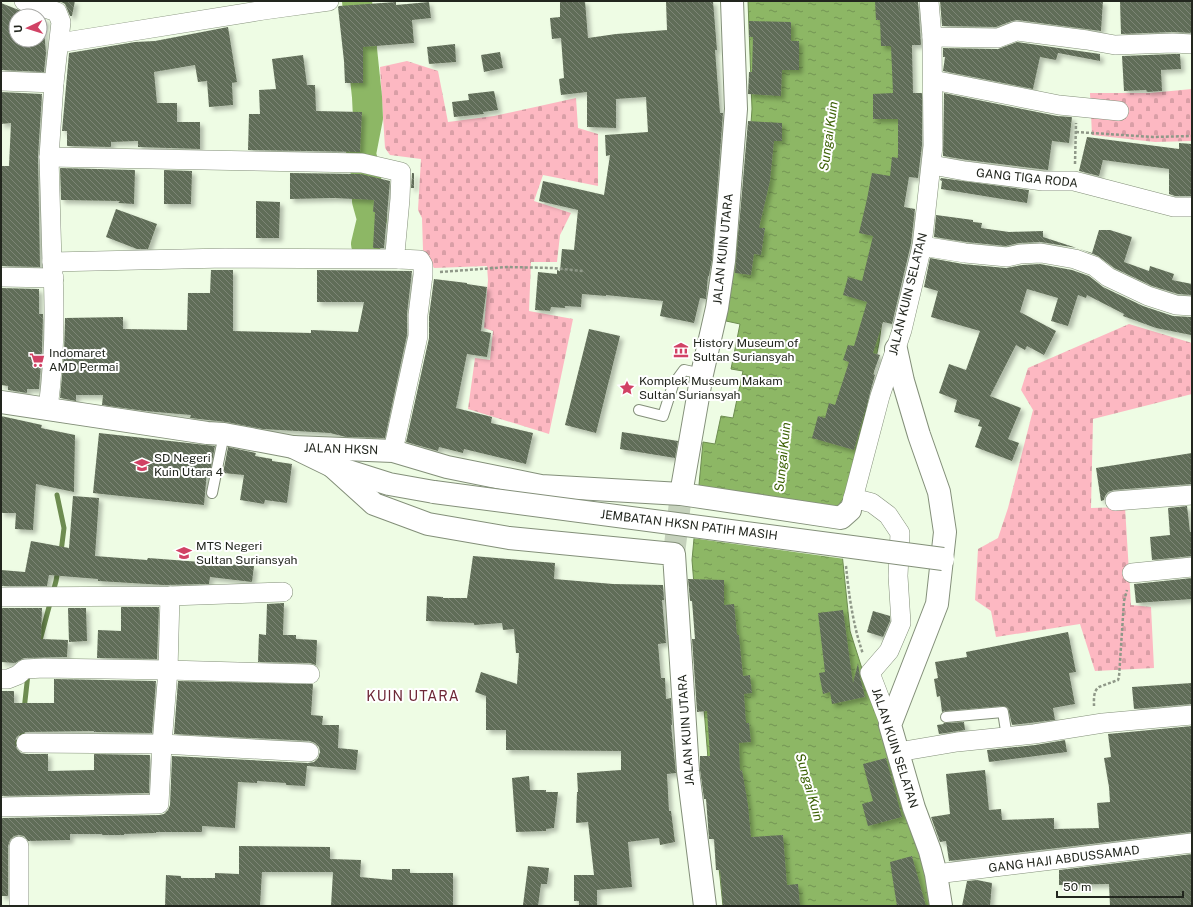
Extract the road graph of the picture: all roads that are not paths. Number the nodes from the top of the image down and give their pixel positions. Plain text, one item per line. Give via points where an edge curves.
1 (24, 1) edge
2 (329, 1) edge
3 (732, 1) edge
4 (929, 1) edge
5 (932, 37) junction
6 (59, 43) junction
7 (1192, 44) edge
8 (933, 80) junction
9 (1, 81) edge
10 (54, 83) junction
11 (1119, 112) dead end
12 (49, 157) junction
13 (932, 165) junction
14 (1192, 207) edge
15 (922, 246) junction
16 (399, 258) junction
17 (53, 270) junction
18 (1, 277) edge
19 (1192, 306) edge
20 (896, 349) junction
21 (702, 374) junction
22 (1, 402) edge
23 (48, 409) junction
24 (639, 410) dead end
25 (224, 434) junction
26 (293, 447) junction
27 (393, 452) junction
28 (332, 466) junction
29 (212, 493) dead end
30 (685, 495) junction
31 (1192, 495) edge
32 (1115, 501) dead end
33 (848, 509) junction
34 (943, 558) junction
35 (1192, 567) edge
36 (1132, 573) road end
37 (283, 592) dead end
38 (170, 596) junction
39 (1, 597) edge
40 (168, 670) junction
41 (310, 674) dead end
42 (1, 679) edge
43 (1192, 715) edge
44 (946, 717) dead end
45 (890, 725) junction
46 (1007, 737) junction
47 (26, 743) dead end
48 (162, 744) junction
49 (310, 752) dead end
50 (898, 752) junction
51 (1, 807) edge
52 (1192, 843) edge
53 (19, 846) dead end
54 (936, 874) junction
55 (19, 906) edge
56 (705, 906) edge
57 (941, 906) edge

1 - 6 street via 57,12 61,22
2 - 6 street
3 - 21 street, JALAN KUIN UTARA via 736,109 724,261 717,308
4 - 5 street, JALAN KUIN SELATAN
5 - 7 street via 998,38 1016,32 1115,45
5 - 8 street, JALAN KUIN SELATAN
6 - 10 street
8 - 11 street via 1034,100
8 - 13 street, JALAN KUIN SELATAN
9 - 10 street
10 - 12 street
12 - 16 street via 362,163 397,170 402,173 395,253
12 - 17 street
13 - 14 street, GANG TIGA RODA via 1043,181 1074,181 1174,207
13 - 15 street, JALAN KUIN SELATAN
15 - 19 street via 1007,258 1020,254 1041,253 1075,259 1094,266 1108,277 1148,296 1176,305
15 - 20 street, JALAN KUIN SELATAN
16 - 17 street via 225,258
16 - 27 street via 420,260 423,275 418,336
17 - 18 street
17 - 23 street via 54,344
20 - 33 street, JALAN KUIN SELATAN
20 - 34 street via 919,435 939,492 945,532
21 - 24 lane via 684,370 673,385 663,416
21 - 30 street, JALAN KUIN UTARA
22 - 23 street, JALAN HKSN
23 - 25 street, JALAN HKSN
25 - 26 street, JALAN HKSN
25 - 29 lane
26 - 27 street, JALAN HKSN
26 - 28 street
27 - 30 street, JALAN HKSN via 447,467 541,486
28 - 34 street, JEMBATAN HKSN PATIH MASIH, bridge via 389,484 434,492
28 - 56 street, JALAN KUIN UTARA via 374,504 428,524 509,538 674,554 688,771
30 - 33 street, JALAN HKSN
31 - 32 street
33 - 45 street, JALAN KUIN SELATAN via 872,503 888,515 900,534 898,576 901,622 889,651 870,673
34 - 45 street via 937,604
35 - 36 street
37 - 38 street
38 - 39 street
38 - 40 street
40 - 41 street
40 - 42 street via 28,669 8,679
40 - 48 street
43 - 46 street
44 - 46 lane via 1003,712
45 - 50 street, JALAN KUIN SELATAN
46 - 50 street
47 - 48 street
48 - 49 street
48 - 51 street via 159,804
50 - 54 street, JALAN KUIN SELATAN
52 - 54 street, GANG HAJI ABDUSSAMAD
53 - 55 street
54 - 57 street, JALAN KUIN SELATAN

